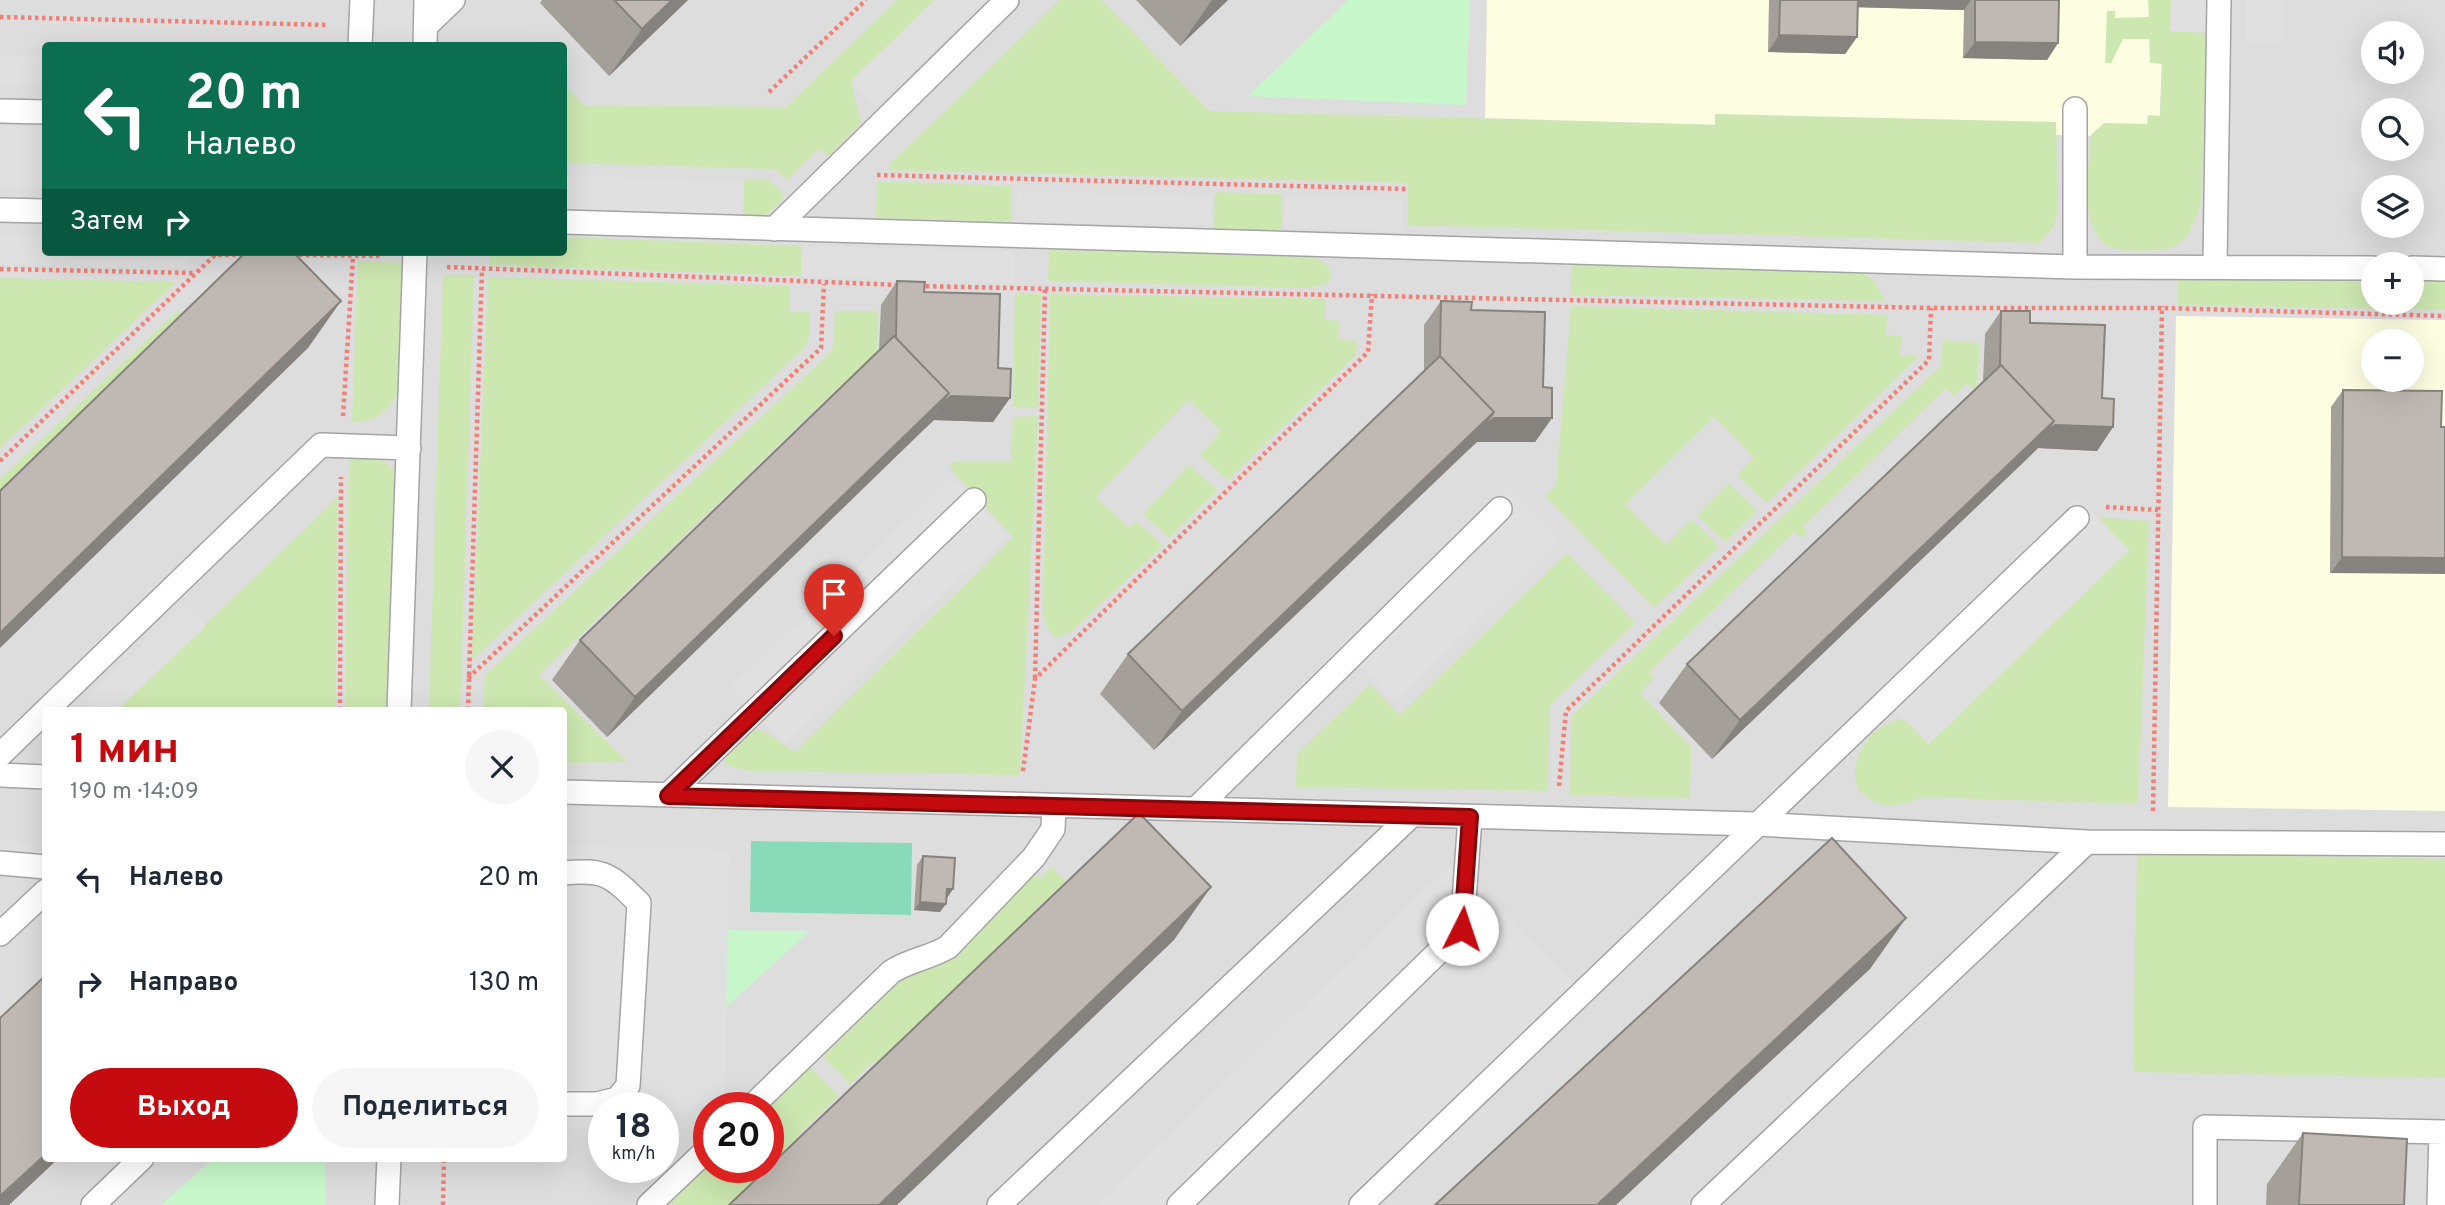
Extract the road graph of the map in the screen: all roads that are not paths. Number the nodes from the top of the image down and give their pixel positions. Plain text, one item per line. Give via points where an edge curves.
1 (362, 0) edge
2 (426, 0) edge
3 (453, 0) edge
4 (1007, 0) edge
5 (2219, 0) edge
6 (425, 36) edge
7 (360, 42) edge
8 (2076, 110) dead end
9 (0, 111) edge
10 (42, 112) edge
11 (0, 210) edge
12 (42, 211) edge
13 (567, 222) edge
14 (774, 229) junction
15 (415, 258) edge
16 (2214, 266) junction
17 (2075, 267) junction
18 (2361, 268) edge
19 (2424, 268) edge
20 (2445, 269) edge
21 (409, 448) junction
22 (974, 500) dead end
23 (1500, 509) dead end
24 (2077, 518) road end
25 (50, 707) edge
26 (399, 707) edge
27 (42, 714) edge
28 (0, 755) edge
29 (0, 775) edge
30 (42, 777) edge
31 (567, 792) edge
32 (668, 796) junction
33 (1054, 806) junction
34 (1196, 809) junction
35 (1412, 815) junction
36 (1470, 817) junction
37 (1755, 824) junction
38 (2087, 842) junction
39 (2445, 844) edge
40 (0, 863) edge
41 (42, 867) edge
42 (567, 873) edge
43 (42, 895) edge
44 (0, 934) edge
45 (767, 1092) edge
46 (567, 1104) edge
47 (2443, 1132) edge
48 (138, 1162) edge
49 (388, 1162) edge
50 (693, 1163) edge
51 (93, 1205) edge
52 (387, 1205) edge
53 (649, 1205) edge
54 (999, 1205) edge
55 (1180, 1205) edge
56 (1361, 1205) edge
57 (1703, 1205) edge
58 (2205, 1205) edge
59 (2439, 1205) edge

1 - 7 lane
2 - 6 lane
3 - 6 lane
4 - 14 lane
5 - 16 lane
8 - 17 lane
9 - 10 lane
11 - 12 lane
13 - 14 lane
14 - 17 lane
15 - 21 lane
16 - 17 lane
16 - 18 lane
19 - 20 lane
21 - 25 lane via 321,445
21 - 26 lane
22 - 32 lane
23 - 34 lane
24 - 37 lane
27 - 28 lane
29 - 30 lane
31 - 32 lane
32 - 33 lane
33 - 34 lane
33 - 45 lane via 1053,829 1034,857 948,947 891,972
34 - 35 lane
35 - 36 lane
35 - 54 lane
36 - 37 lane
36 - 55 lane via 1462,929
37 - 38 lane
37 - 56 lane
38 - 39 lane
38 - 57 lane
40 - 41 lane
42 - 46 lane via 604,873 639,903 628,1086 617,1099
43 - 44 lane
47 - 58 lane via 2205,1127
47 - 59 lane
48 - 51 lane
49 - 52 lane
50 - 53 lane

